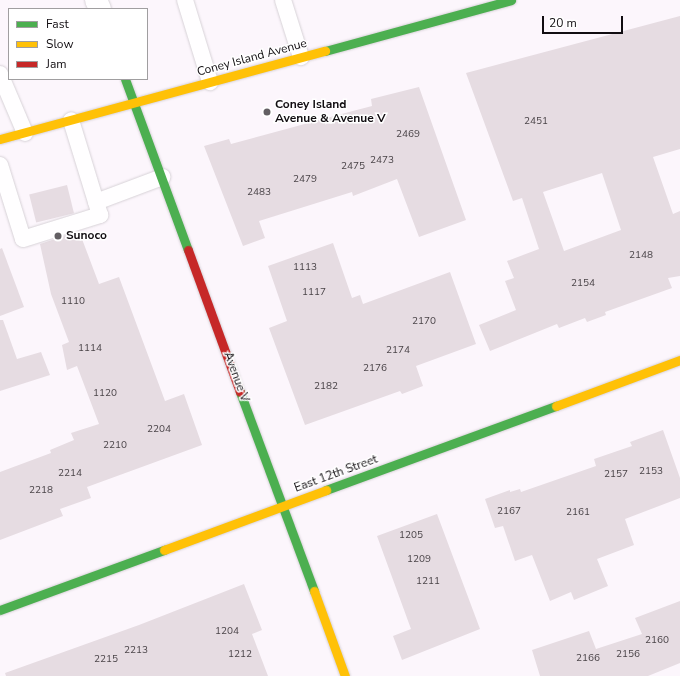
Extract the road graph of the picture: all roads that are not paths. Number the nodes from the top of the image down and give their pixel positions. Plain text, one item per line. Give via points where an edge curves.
1 (185, 0) edge
2 (283, 0) edge
3 (511, 0) edge
4 (301, 57) junction
5 (0, 74) edge
6 (125, 80) edge
7 (210, 82) junction
8 (134, 103) junction
9 (71, 120) junction
10 (25, 132) junction
11 (0, 139) edge
12 (0, 165) edge
13 (162, 177) junction
14 (96, 202) junction
15 (680, 360) edge
16 (283, 506) junction
17 (0, 610) edge
18 (345, 676) edge

1 - 7 lane
2 - 4 lane
3 - 4 street, Coney Island Avenue
4 - 7 street, Coney Island Avenue
5 - 10 lane
6 - 8 street, Avenue V
7 - 8 street, Coney Island Avenue
8 - 9 street, Coney Island Avenue
8 - 13 street, Avenue V
9 - 10 street, Coney Island Avenue
9 - 14 lane
10 - 11 street, Coney Island Avenue
12 - 14 lane via 23,239 100,215
13 - 14 lane
13 - 16 street, Avenue V
15 - 16 street, East 12th Street
16 - 17 street, East 12th Street
16 - 18 street, Avenue V

